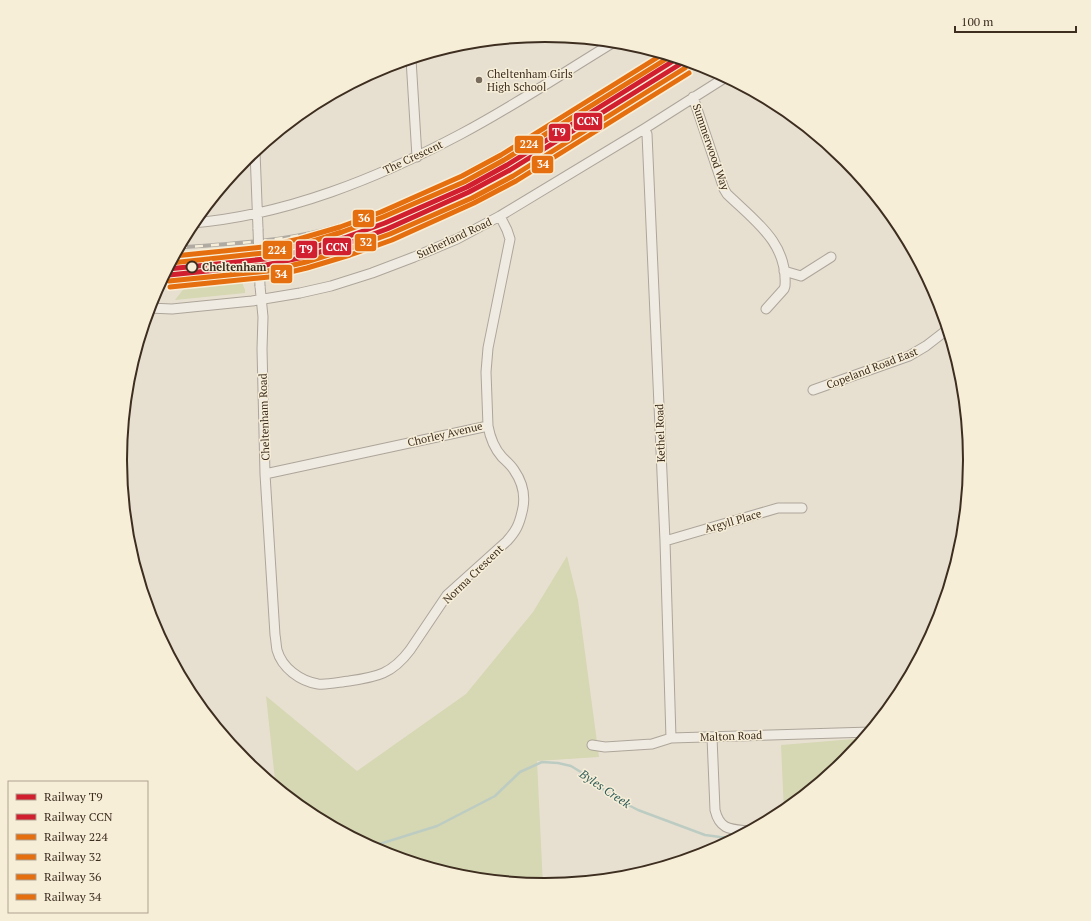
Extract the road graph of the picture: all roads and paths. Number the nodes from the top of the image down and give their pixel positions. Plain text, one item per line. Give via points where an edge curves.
1 (606, 47) edge
2 (411, 64) edge
3 (720, 80) edge
4 (693, 97) junction
5 (644, 129) junction
6 (417, 157) junction
7 (255, 160) edge
8 (258, 213) junction
9 (500, 216) junction
10 (202, 222) edge
11 (831, 257) dead end
12 (784, 271) junction
13 (261, 300) junction
14 (156, 308) edge
15 (766, 309) dead end
16 (944, 332) edge
17 (813, 390) dead end
18 (488, 426) junction
19 (265, 474) junction
20 (802, 508) dead end
21 (665, 541) junction
22 (296, 675) joint
23 (863, 732) edge
24 (712, 737) junction
25 (672, 738) junction
26 (592, 745) dead end
27 (742, 830) edge

1 - 6 street, The Crescent via 462,134
2 - 6 street
3 - 4 street, Sutherland Road
4 - 5 street, Sutherland Road
4 - 12 street, Summerwood Way via 724,189 773,241 782,256
5 - 9 street, Sutherland Road
5 - 21 street, Kethel Road via 647,134
6 - 8 street, The Crescent via 336,190
7 - 8 street, Cheltenham Road
8 - 10 street, The Crescent
8 - 13 street, Cheltenham Road, bridge
9 - 13 street, Sutherland Road via 457,239 372,273 331,286
9 - 18 street, Chorley Avenue via 510,239 488,348
11 - 12 street via 801,276
12 - 15 street, Summerwood Way via 784,289
13 - 14 street, Sutherland Road
13 - 19 street, Cheltenham Road
16 - 17 street, Copeland Road East via 909,356
18 - 19 street, Chorley Avenue
18 - 22 street, Norma Crescent via 493,443 514,470 523,488 523,506 519,525 514,533 447,595 403,659 387,672 366,679 328,684 308,681
19 - 22 street, Cheltenham Road via 276,644 282,660
20 - 21 street, Argyll Place via 778,508
21 - 25 street, Kethel Road
23 - 24 street, Malton Road
24 - 25 street, Malton Road
24 - 27 street via 715,810 722,825 729,829
25 - 26 street, Malton Road via 652,744 605,747

